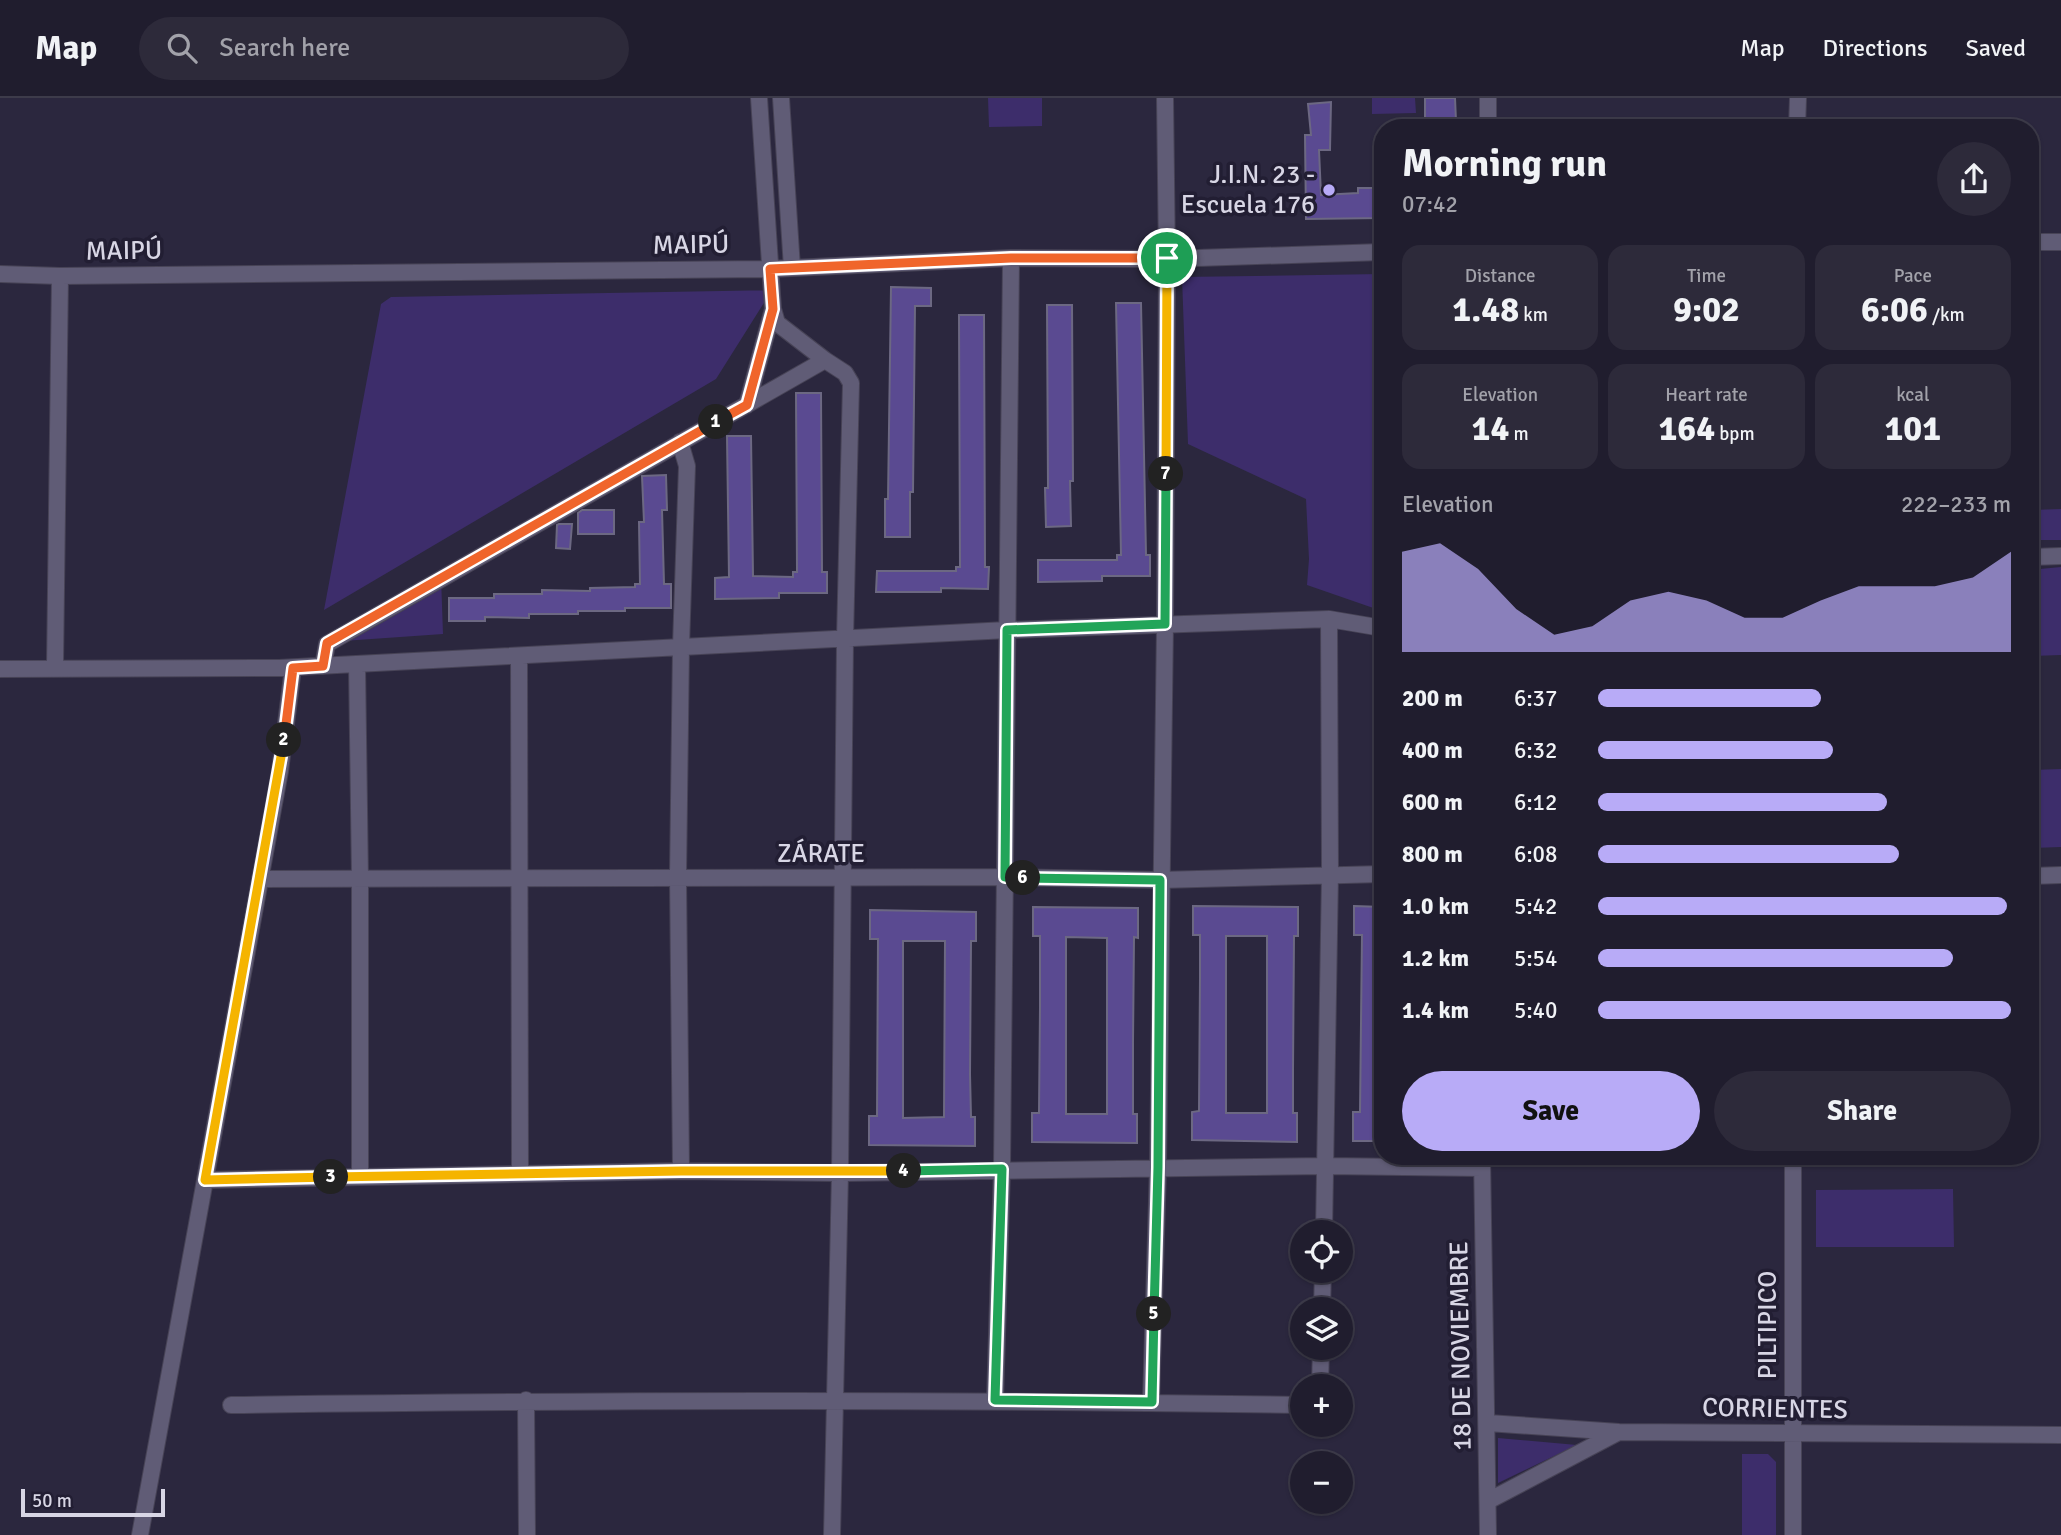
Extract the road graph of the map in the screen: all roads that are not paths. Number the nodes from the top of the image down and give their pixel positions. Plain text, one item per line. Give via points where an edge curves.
1 (759, 98) edge
2 (781, 98) edge
3 (1165, 98) edge
4 (1488, 98) edge
5 (1797, 98) edge
6 (1488, 119) edge
7 (1797, 119) edge
8 (2039, 242) edge
9 (2061, 242) edge
10 (1374, 252) edge
11 (1011, 258) junction
12 (1167, 258) junction
13 (792, 268) junction
14 (770, 269) junction
15 (0, 274) edge
16 (60, 276) junction
17 (773, 309) junction
18 (825, 360) junction
19 (747, 405) junction
20 (680, 442) junction
21 (2061, 556) edge
22 (2039, 557) edge
23 (1329, 618) junction
24 (1165, 624) junction
25 (1374, 626) edge
26 (1007, 630) junction
27 (845, 639) junction
28 (681, 646) junction
29 (519, 656) junction
30 (357, 664) junction
31 (323, 666) junction
32 (55, 667) junction
33 (293, 668) junction
34 (0, 669) edge
35 (1330, 874) junction
36 (1374, 874) edge
37 (2039, 876) edge
38 (2061, 876) edge
39 (678, 877) junction
40 (1005, 877) junction
41 (519, 878) junction
42 (843, 878) junction
43 (260, 879) junction
44 (360, 880) junction
45 (1160, 880) junction
46 (1377, 1165) edge
47 (1482, 1165) edge
48 (1793, 1165) edge
49 (1325, 1166) junction
50 (1158, 1167) junction
51 (1002, 1169) junction
52 (681, 1171) junction
53 (841, 1173) junction
54 (520, 1174) junction
55 (360, 1176) junction
56 (205, 1180) junction
57 (1324, 1220) edge
58 (995, 1400) junction
59 (526, 1401) junction
60 (835, 1401) junction
61 (1152, 1402) junction
62 (231, 1405) dead end
63 (1290, 1405) edge
64 (1488, 1423) junction
65 (1619, 1432) junction
66 (1793, 1435) junction
67 (2061, 1435) edge
68 (1488, 1501) junction
69 (140, 1535) edge
70 (527, 1535) edge
71 (832, 1535) edge
72 (1489, 1535) edge
73 (1793, 1535) edge

1 - 14 street
2 - 13 street
3 - 12 street
4 - 6 street
5 - 7 street
8 - 9 street
10 - 12 street, MAIPÚ
11 - 12 street, MAIPÚ
11 - 13 street, MAIPÚ
11 - 26 street
12 - 24 street
13 - 14 street, MAIPÚ
14 - 16 street, MAIPÚ
14 - 17 street
15 - 16 street, MAIPÚ
16 - 32 street
17 - 18 street via 777,323
17 - 19 street
18 - 19 street
18 - 27 street via 845,373 851,383
19 - 20 street
20 - 28 street via 687,466
20 - 31 street via 327,643
21 - 22 street
23 - 24 street
23 - 25 street
23 - 35 street
24 - 26 street
24 - 45 street
26 - 27 street
26 - 40 street
27 - 28 street
27 - 42 street
28 - 29 street
28 - 39 street
29 - 30 street
29 - 41 street
30 - 31 street
30 - 44 street
31 - 33 street
32 - 33 street
32 - 34 street
33 - 43 street
35 - 36 street, ZÁRATE
35 - 45 street, ZÁRATE
35 - 49 street
37 - 38 street
39 - 41 street, ZÁRATE
39 - 42 street, ZÁRATE
39 - 52 street
40 - 42 street, ZÁRATE
40 - 45 street, ZÁRATE
40 - 51 street
41 - 44 street, ZÁRATE
41 - 54 street
42 - 53 street
43 - 44 street, ZÁRATE
43 - 56 street
44 - 55 street
45 - 50 street
46 - 49 street
47 - 64 street, 18 DE NOVIEMBRE
48 - 66 street, PILTIPICO
49 - 50 street
49 - 57 street
50 - 51 street
50 - 61 street
51 - 53 street
51 - 58 street
52 - 53 street
52 - 54 street
53 - 60 street
54 - 55 street
55 - 56 street
56 - 69 street
58 - 60 street
58 - 61 street
59 - 60 street
59 - 62 street
59 - 70 street
60 - 71 street
61 - 63 street
64 - 65 street, CORRIENTES
64 - 68 street, 18 DE NOVIEMBRE
65 - 66 street, CORRIENTES
65 - 68 street
66 - 67 street, CORRIENTES
66 - 73 street, PILTIPICO
68 - 72 street, 18 DE NOVIEMBRE

